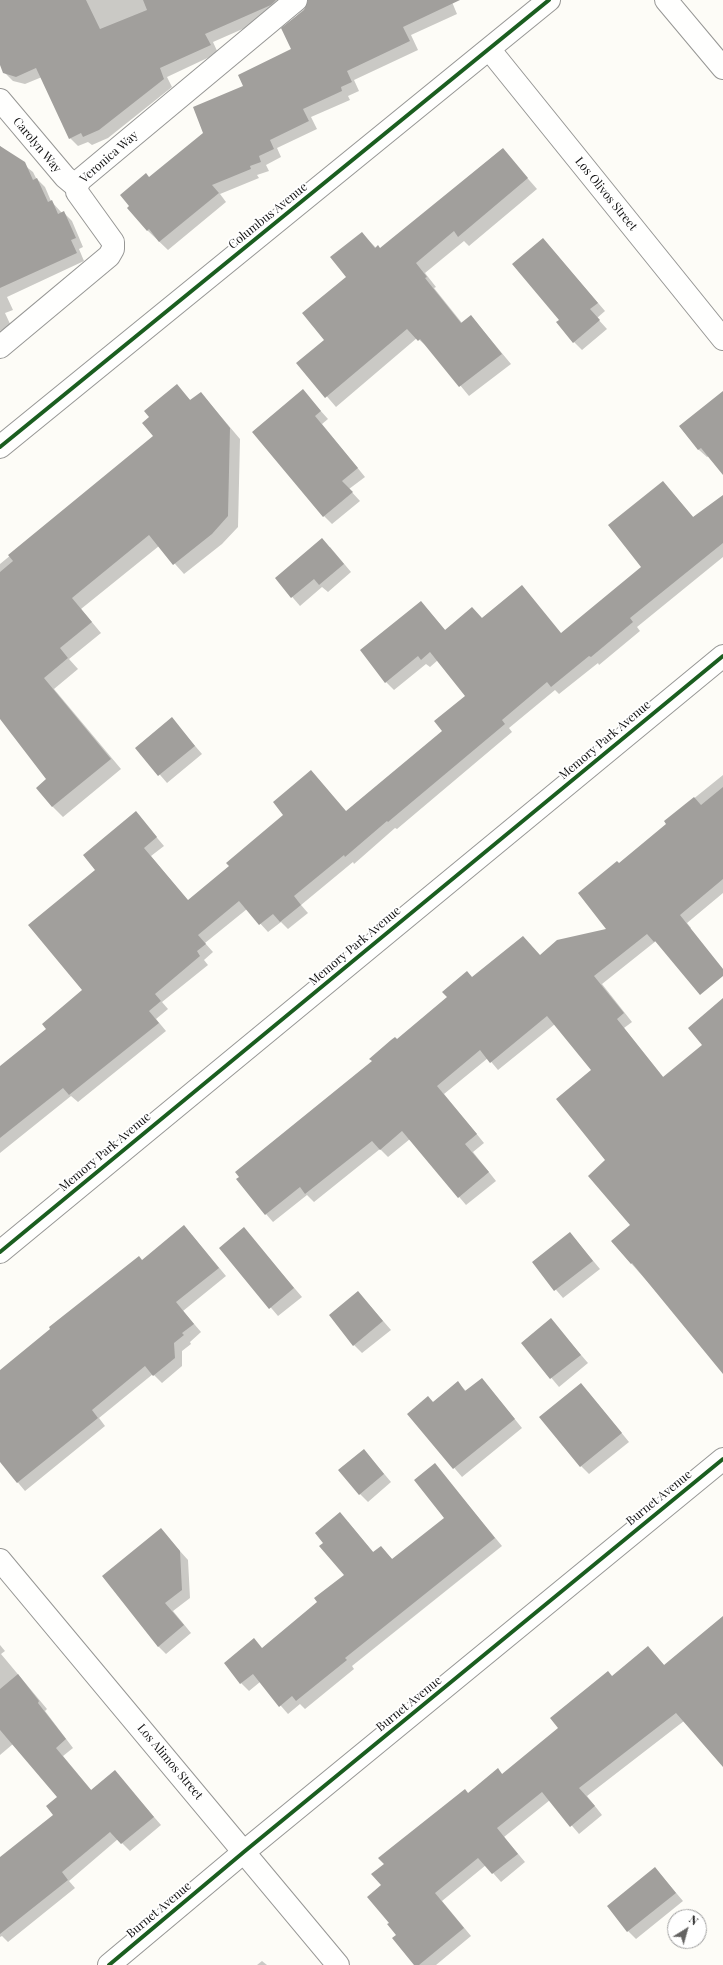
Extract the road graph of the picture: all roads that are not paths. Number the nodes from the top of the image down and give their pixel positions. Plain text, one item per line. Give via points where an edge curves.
1 (296, 0) edge
2 (549, 0) edge
3 (666, 0) edge
4 (489, 49) junction
5 (723, 68) edge
6 (0, 100) edge
7 (77, 187) junction
8 (723, 339) edge
9 (0, 347) edge
10 (0, 447) edge
11 (723, 656) edge
12 (0, 1252) edge
13 (723, 1459) edge
14 (0, 1560) edge
15 (245, 1851) junction
16 (109, 1965) edge
17 (338, 1965) edge

1 - 7 street, Veronica Way via 80,180
2 - 4 street, Columbus Avenue
3 - 5 street
4 - 8 street, Los Olivos Street
4 - 10 street, Columbus Avenue
6 - 7 street, Carolyn Way via 65,177
7 - 9 street, Veronica Way via 77,192 113,242 113,249 109,256
11 - 12 street, Memory Park Avenue
13 - 15 street, Burnet Avenue
14 - 15 street, Los Alimos Street
15 - 16 street, Burnet Avenue
15 - 17 street, Los Alimos Street

